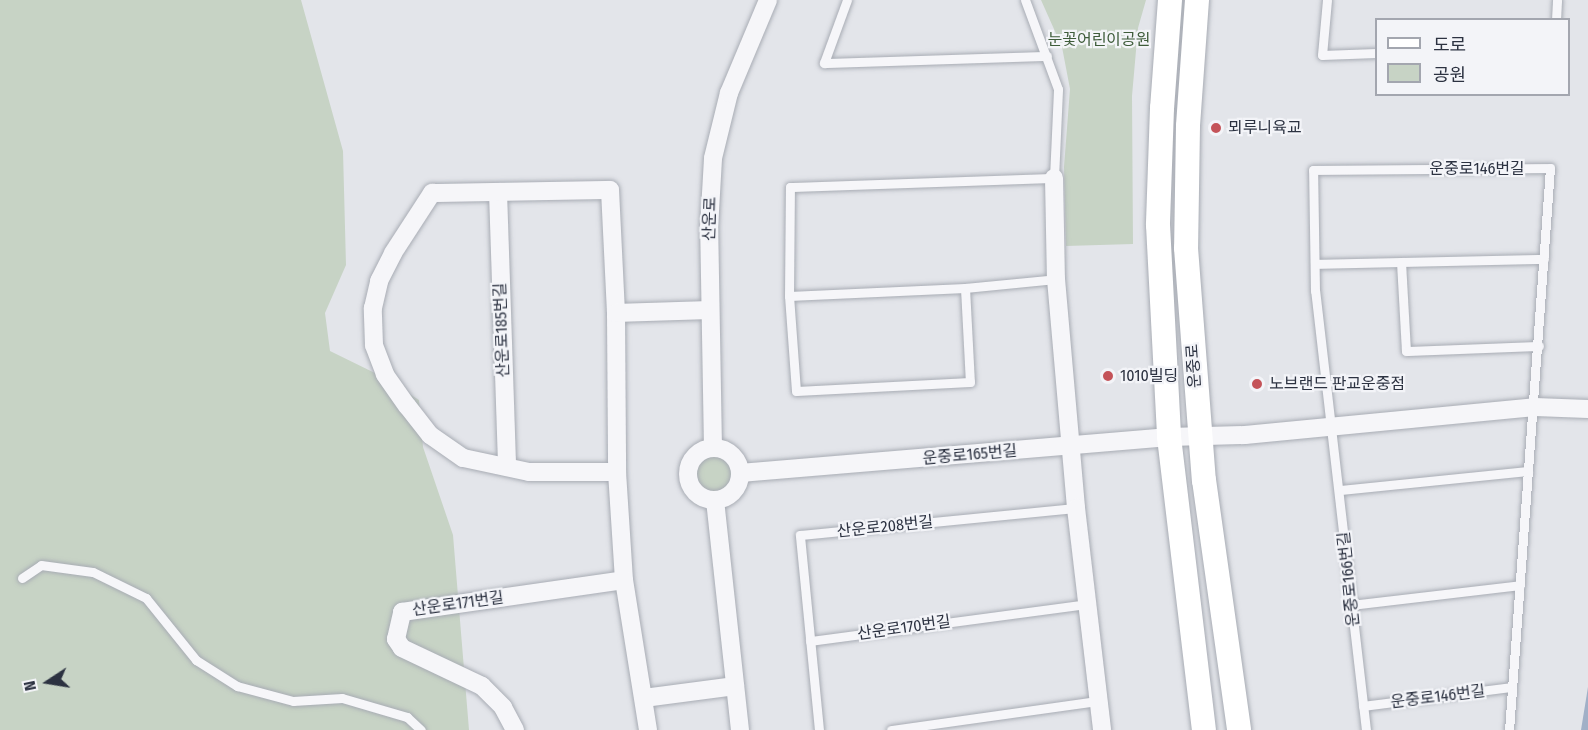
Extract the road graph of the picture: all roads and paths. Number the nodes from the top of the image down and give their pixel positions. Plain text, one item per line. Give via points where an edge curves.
1 (768, 0) edge
2 (847, 0) edge
3 (1025, 0) edge
4 (1170, 0) edge
5 (1197, 0) edge
6 (1327, 0) edge
7 (1557, 0) edge
8 (1556, 18) edge
9 (1375, 53) edge
10 (1047, 56) junction
11 (1312, 170) joint
12 (1054, 178) junction
13 (498, 192) junction
14 (1544, 260) junction
15 (1401, 262) junction
16 (1315, 264) junction
17 (1056, 279) junction
18 (965, 288) junction
19 (789, 297) junction
20 (710, 309) junction
21 (616, 313) junction
22 (1539, 346) junction
23 (1542, 407) junction
24 (1588, 409) edge
25 (1332, 428) junction
26 (1199, 436) junction
27 (1169, 437) junction
28 (1071, 446) junction
29 (713, 448) junction
30 (507, 467) junction
31 (1528, 471) junction
32 (617, 472) junction
33 (740, 473) junction
34 (1340, 490) junction
35 (716, 500) junction
36 (1076, 508) junction
37 (22, 578) dead end
38 (624, 580) junction
39 (1520, 585) junction
40 (1086, 604) junction
41 (1351, 605) junction
42 (810, 641) junction
43 (735, 686) junction
44 (1512, 687) junction
45 (644, 698) junction
46 (1098, 701) junction
47 (1363, 706) junction
48 (421, 730) edge
49 (515, 730) edge
50 (648, 730) edge
51 (740, 730) edge
52 (819, 730) edge
53 (891, 730) edge
54 (1102, 730) edge
55 (1204, 730) edge
56 (1239, 730) edge
57 (1366, 730) edge
58 (1509, 730) edge

1 - 20 street, 산운로 via 729,93 713,158
2 - 10 lane via 824,63
3 - 10 lane
4 - 27 main road, 운중로 via 1158,225
5 - 26 main road, 운중로 via 1185,200
6 - 9 lane via 1322,55
7 - 8 lane
10 - 12 lane via 1058,89
11 - 14 lane, 운중로146번길 via 1550,168
11 - 16 lane, 운중로166번길
12 - 17 street
12 - 19 lane via 790,187
13 - 21 street via 610,190
13 - 30 street, 산운로185번길
13 - 30 street via 432,194 379,281 373,308 374,345 385,374 430,435 463,458
14 - 15 lane
14 - 22 lane, 운중로146번길
15 - 16 lane
15 - 22 lane via 1407,351
16 - 25 lane, 운중로166번길
17 - 18 lane
17 - 28 street
18 - 19 lane
18 - 19 lane via 970,382 796,391
20 - 21 street
20 - 29 street, 산운로
21 - 32 street
22 - 23 lane, 운중로146번길
23 - 24 street
23 - 25 street
23 - 31 lane, 운중로146번길
25 - 26 street
25 - 34 lane, 운중로166번길
26 - 27 street, 운중로165번길
26 - 56 main road, 운중로
27 - 28 street, 운중로165번길
27 - 55 main road, 운중로
28 - 33 street, 운중로165번길
28 - 36 street
29 - 33 street via 734,458
29 - 35 street via 692,460 688,475 700,496
30 - 32 street via 529,472
31 - 34 lane
31 - 39 lane, 운중로146번길
32 - 38 street
33 - 35 street via 736,489
34 - 41 lane, 운중로166번길
35 - 43 street
36 - 40 street
36 - 42 lane, 산운로208번길 via 800,535
37 - 48 lane via 41,565 93,572 146,598 196,660 237,686 293,701 342,698 407,717
38 - 45 street
38 - 49 street, 산운로171번길 via 402,612 396,639 402,648 482,686 503,707
39 - 41 lane
39 - 44 lane, 운중로146번길
40 - 42 lane, 산운로170번길
40 - 46 street
41 - 47 lane, 운중로166번길
42 - 52 lane
43 - 45 street
43 - 51 street
44 - 47 lane, 운중로146번길
44 - 58 lane, 운중로146번길
45 - 50 street
46 - 53 lane
46 - 54 street
47 - 57 lane, 운중로166번길

